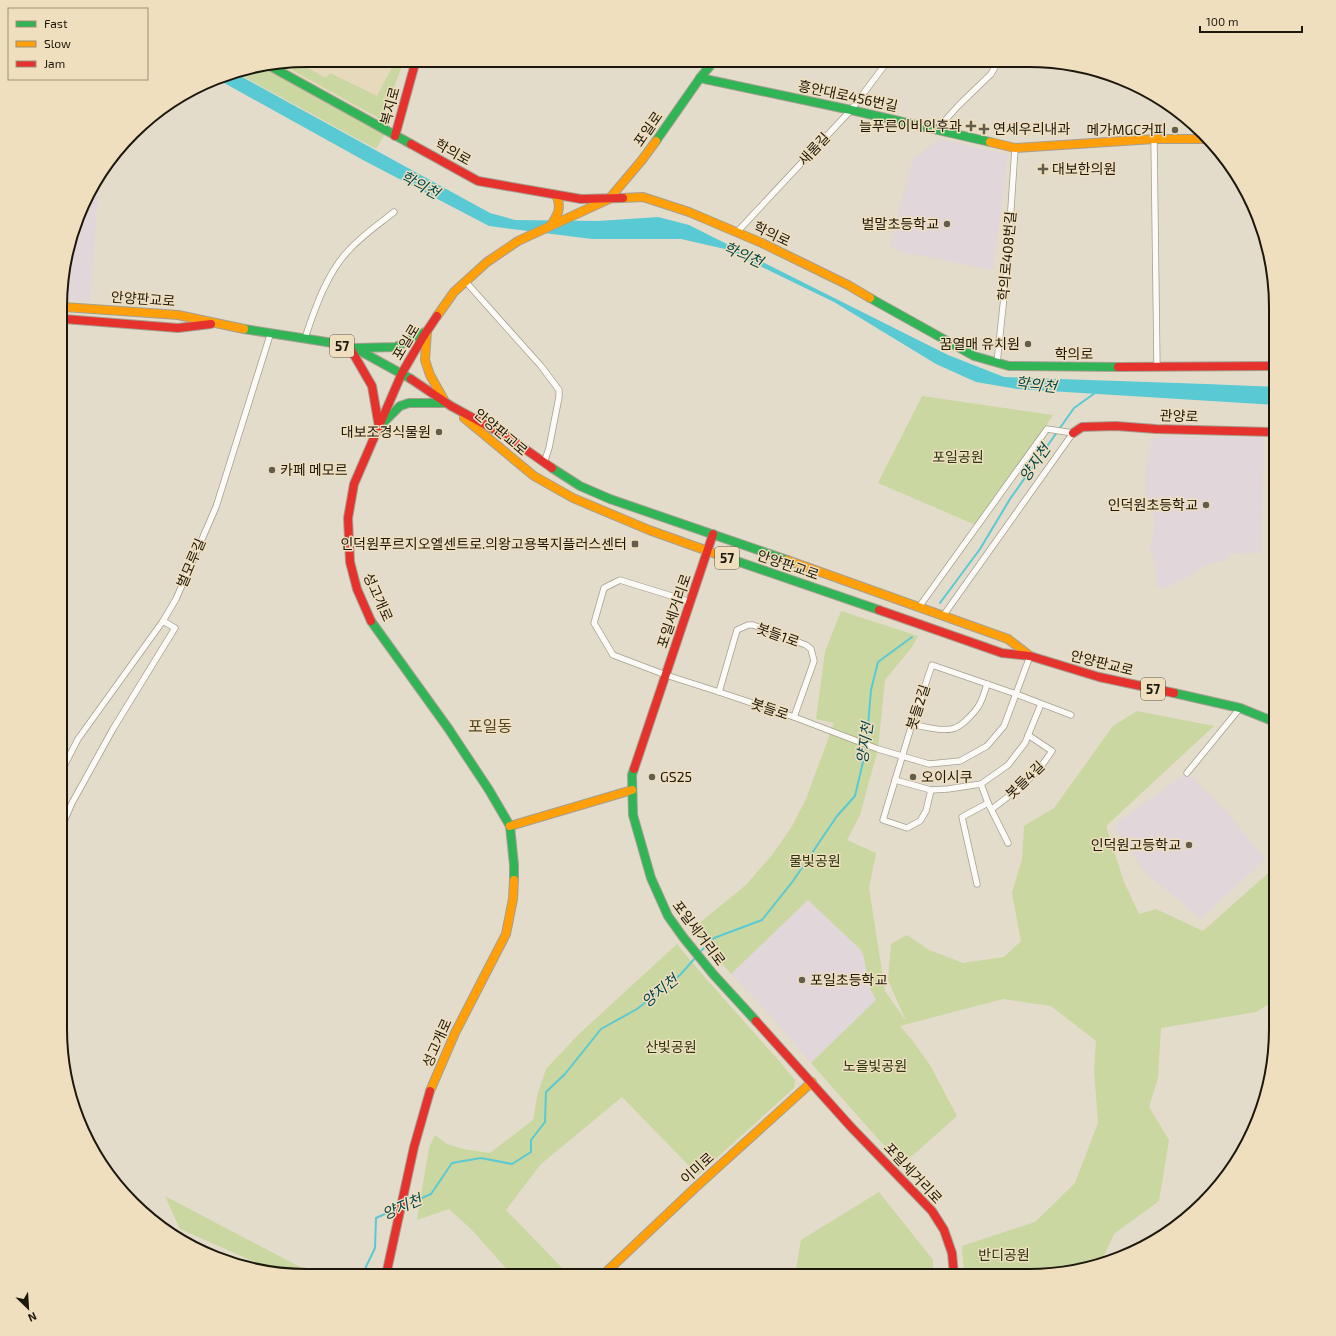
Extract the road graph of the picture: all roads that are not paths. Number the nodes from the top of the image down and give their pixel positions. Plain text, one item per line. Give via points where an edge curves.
1 (414, 67) edge
2 (709, 67) edge
3 (883, 67) edge
4 (995, 67) edge
5 (276, 69) edge
6 (700, 78) junction
7 (851, 110) junction
8 (937, 129) junction
9 (395, 136) junction
10 (1154, 139) junction
11 (1201, 139) edge
12 (1015, 148) junction
13 (558, 198) junction
14 (609, 199) junction
15 (394, 212) dead end
16 (550, 225) junction
17 (737, 232) junction
18 (466, 282) junction
19 (67, 307) edge
20 (67, 319) edge
21 (218, 323) junction
22 (427, 331) junction
23 (272, 332) junction
24 (305, 338) junction
25 (350, 348) junction
26 (997, 363) junction
27 (1157, 366) junction
28 (1269, 366) edge
29 (402, 373) junction
30 (449, 405) junction
31 (379, 427) junction
32 (1269, 432) edge
33 (1073, 433) junction
34 (544, 463) junction
35 (713, 534) junction
36 (708, 551) junction
37 (691, 602) junction
38 (919, 607) junction
39 (943, 616) junction
40 (163, 621) junction
41 (1030, 656) junction
42 (666, 675) junction
43 (987, 684) junction
44 (719, 692) junction
45 (1016, 694) junction
46 (1041, 704) junction
47 (1240, 708) junction
48 (1071, 715) dead end
49 (794, 717) junction
50 (1269, 719) edge
51 (912, 724) junction
52 (1028, 735) junction
53 (902, 757) junction
54 (67, 760) edge
55 (1187, 773) dead end
56 (895, 780) junction
57 (981, 784) junction
58 (632, 790) junction
59 (931, 790) junction
60 (988, 803) junction
61 (992, 809) junction
62 (67, 814) edge
63 (510, 826) junction
64 (1008, 843) dead end
65 (977, 884) dead end
66 (812, 1082) junction
67 (388, 1269) edge
68 (610, 1269) edge
69 (953, 1269) edge

1 - 9 street, 복지로
2 - 6 street, 포일로
3 - 7 street, 새롬길
4 - 8 street
5 - 9 street, 학의로
6 - 7 street, 흥안대로456번길
6 - 14 street, 포일로 via 642,160
7 - 8 street, 흥안대로456번길
7 - 17 street, 새롬길
8 - 12 street, 흥안대로456번길
9 - 13 street, 학의로 via 478,181
10 - 11 street, 흥안대로456번길
10 - 12 street, 흥안대로456번길
10 - 27 street
12 - 26 street, 학의로408번길
13 - 14 street, 학의로
13 - 16 street via 558,216
14 - 16 street, 포일로
14 - 17 street, 학의로 via 643,197
15 - 24 street via 350,248 332,272
16 - 18 street, 포일로 via 518,241 487,262
17 - 26 street, 학의로 via 848,285 974,356
18 - 22 street, 포일로 via 454,292
18 - 34 street via 541,366 559,390
19 - 21 street, 안양판교로 / 57 via 178,315
20 - 21 street, 안양판교로 / 57 via 178,328
21 - 23 street, 안양판교로 / 57
22 - 25 street via 396,347
22 - 29 street, 포일로
22 - 30 street via 426,360 432,378
23 - 24 street, 안양판교로 / 57
23 - 40 street, 벌모루길 via 216,507 176,599
24 - 25 street, 안양판교로 / 57
25 - 29 street, 안양판교로 / 57
25 - 31 street via 372,386
26 - 27 street, 학의로 via 1025,367
27 - 28 street, 학의로
29 - 30 street, 안양판교로 / 57
29 - 31 street, 성고개로
30 - 31 street via 409,403 400,406
30 - 34 street, 안양판교로 / 57 via 508,437
30 - 36 street, 안양판교로 / 57 via 534,476 573,498 649,530
31 - 63 street, 성고개로 via 354,484 348,518 350,562 357,589 372,621 448,728
32 - 33 street, 관양로 via 1116,426 1082,427
33 - 38 street via 1047,429
33 - 39 street
34 - 35 street, 안양판교로 / 57 via 580,486 660,517
35 - 36 street, 포일세거리로
35 - 38 street, 안양판교로 / 57
36 - 37 street, 포일세거리로
36 - 41 street, 안양판교로 / 57 via 1002,653
37 - 42 street, 포일세거리로
37 - 42 street, 봇들로 via 620,580 604,588 594,623 613,654
38 - 39 street, 안양판교로 / 57
39 - 41 street, 안양판교로 / 57 via 1008,639
40 - 54 street, 벌모루길 via 78,739
40 - 62 street via 175,628 113,729
41 - 45 street, 봇들로
41 - 47 street, 안양판교로 / 57 via 1099,677
42 - 44 street, 봇들로
42 - 58 street, 포일세거리로 via 637,756 632,775
43 - 45 street, 봇들2길
43 - 51 street via 979,707 955,728 938,729
43 - 51 street, 봇들2길 via 932,665
44 - 49 street, 봇들로
44 - 49 street, 봇들1로 via 736,630 753,625 811,649 814,661
45 - 46 street, 봇들2길
45 - 53 street, 봇들로 via 1004,726 987,746 960,761 928,764
46 - 48 street, 봇들2길
46 - 52 street
47 - 50 street, 안양판교로 / 57
47 - 55 street
49 - 53 street, 봇들로
51 - 53 street, 봇들2길
52 - 57 street via 1008,765
52 - 61 street, 봇들4길 via 1052,751 1031,778
53 - 56 street, 봇들2길
56 - 59 street
56 - 59 street, 봇들2길 via 883,820 907,828 920,821 926,811
57 - 59 street
57 - 60 street, 봇들4길
58 - 63 street
58 - 66 street, 포일세거리로 via 633,815 651,878 668,916 701,959
60 - 61 street, 봇들4길
60 - 65 street, 봇들4길 via 962,817
61 - 64 street, 봇들4길
63 - 67 street, 성고개로 via 514,865 513,899 506,934 455,1033 428,1097 414,1147
66 - 68 street, 이미로
66 - 69 street, 포일세거리로 via 851,1128 895,1170 932,1211 944,1230 952,1253

